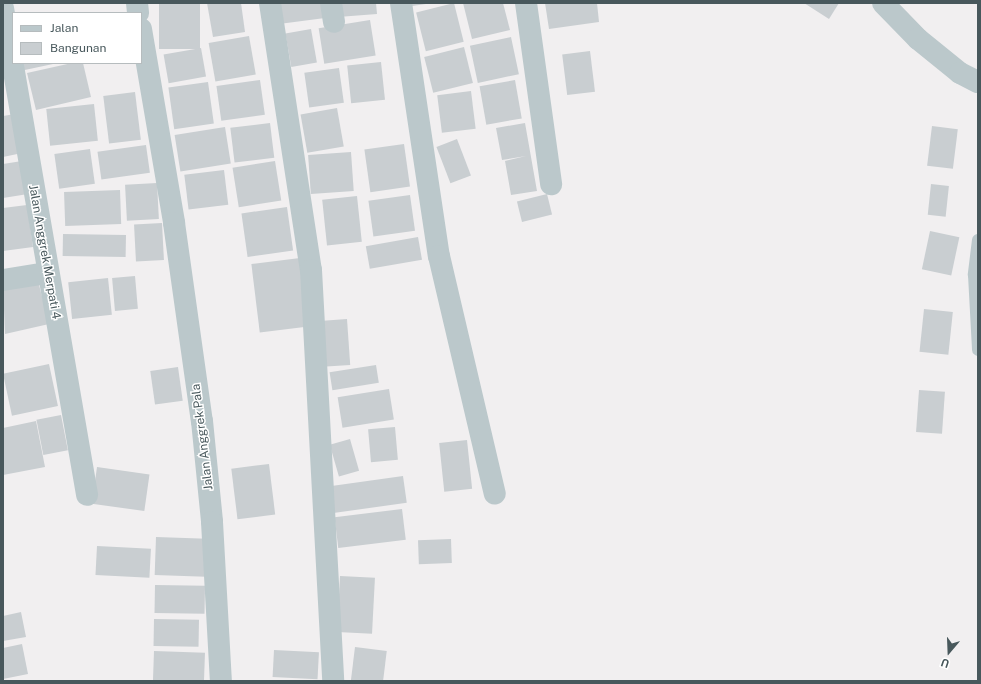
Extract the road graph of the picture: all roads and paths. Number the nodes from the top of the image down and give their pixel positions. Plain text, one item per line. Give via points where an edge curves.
1 (270, 3) edge
2 (401, 3) edge
3 (526, 3) edge
4 (883, 3) edge
5 (3, 8) edge
6 (142, 35) edge
7 (12, 62) edge
8 (12, 64) edge
9 (978, 82) edge
10 (551, 184) dead end
11 (978, 240) edge
12 (47, 273) junction
13 (3, 280) edge
14 (978, 350) edge
15 (494, 494) dead end
16 (87, 495) dead end
17 (221, 681) edge
18 (333, 681) edge

1 - 18 street via 311,270
2 - 15 street via 439,256
3 - 10 street
4 - 9 street via 918,39 960,73
5 - 7 street, Jalan Anggrek Merpati 4
6 - 17 street, Jalan Anggrek Pala via 170,195 208,472
8 - 12 street, Jalan Anggrek Merpati 4
11 - 14 lane via 974,275
12 - 13 street
12 - 16 street, Jalan Anggrek Merpati 4

